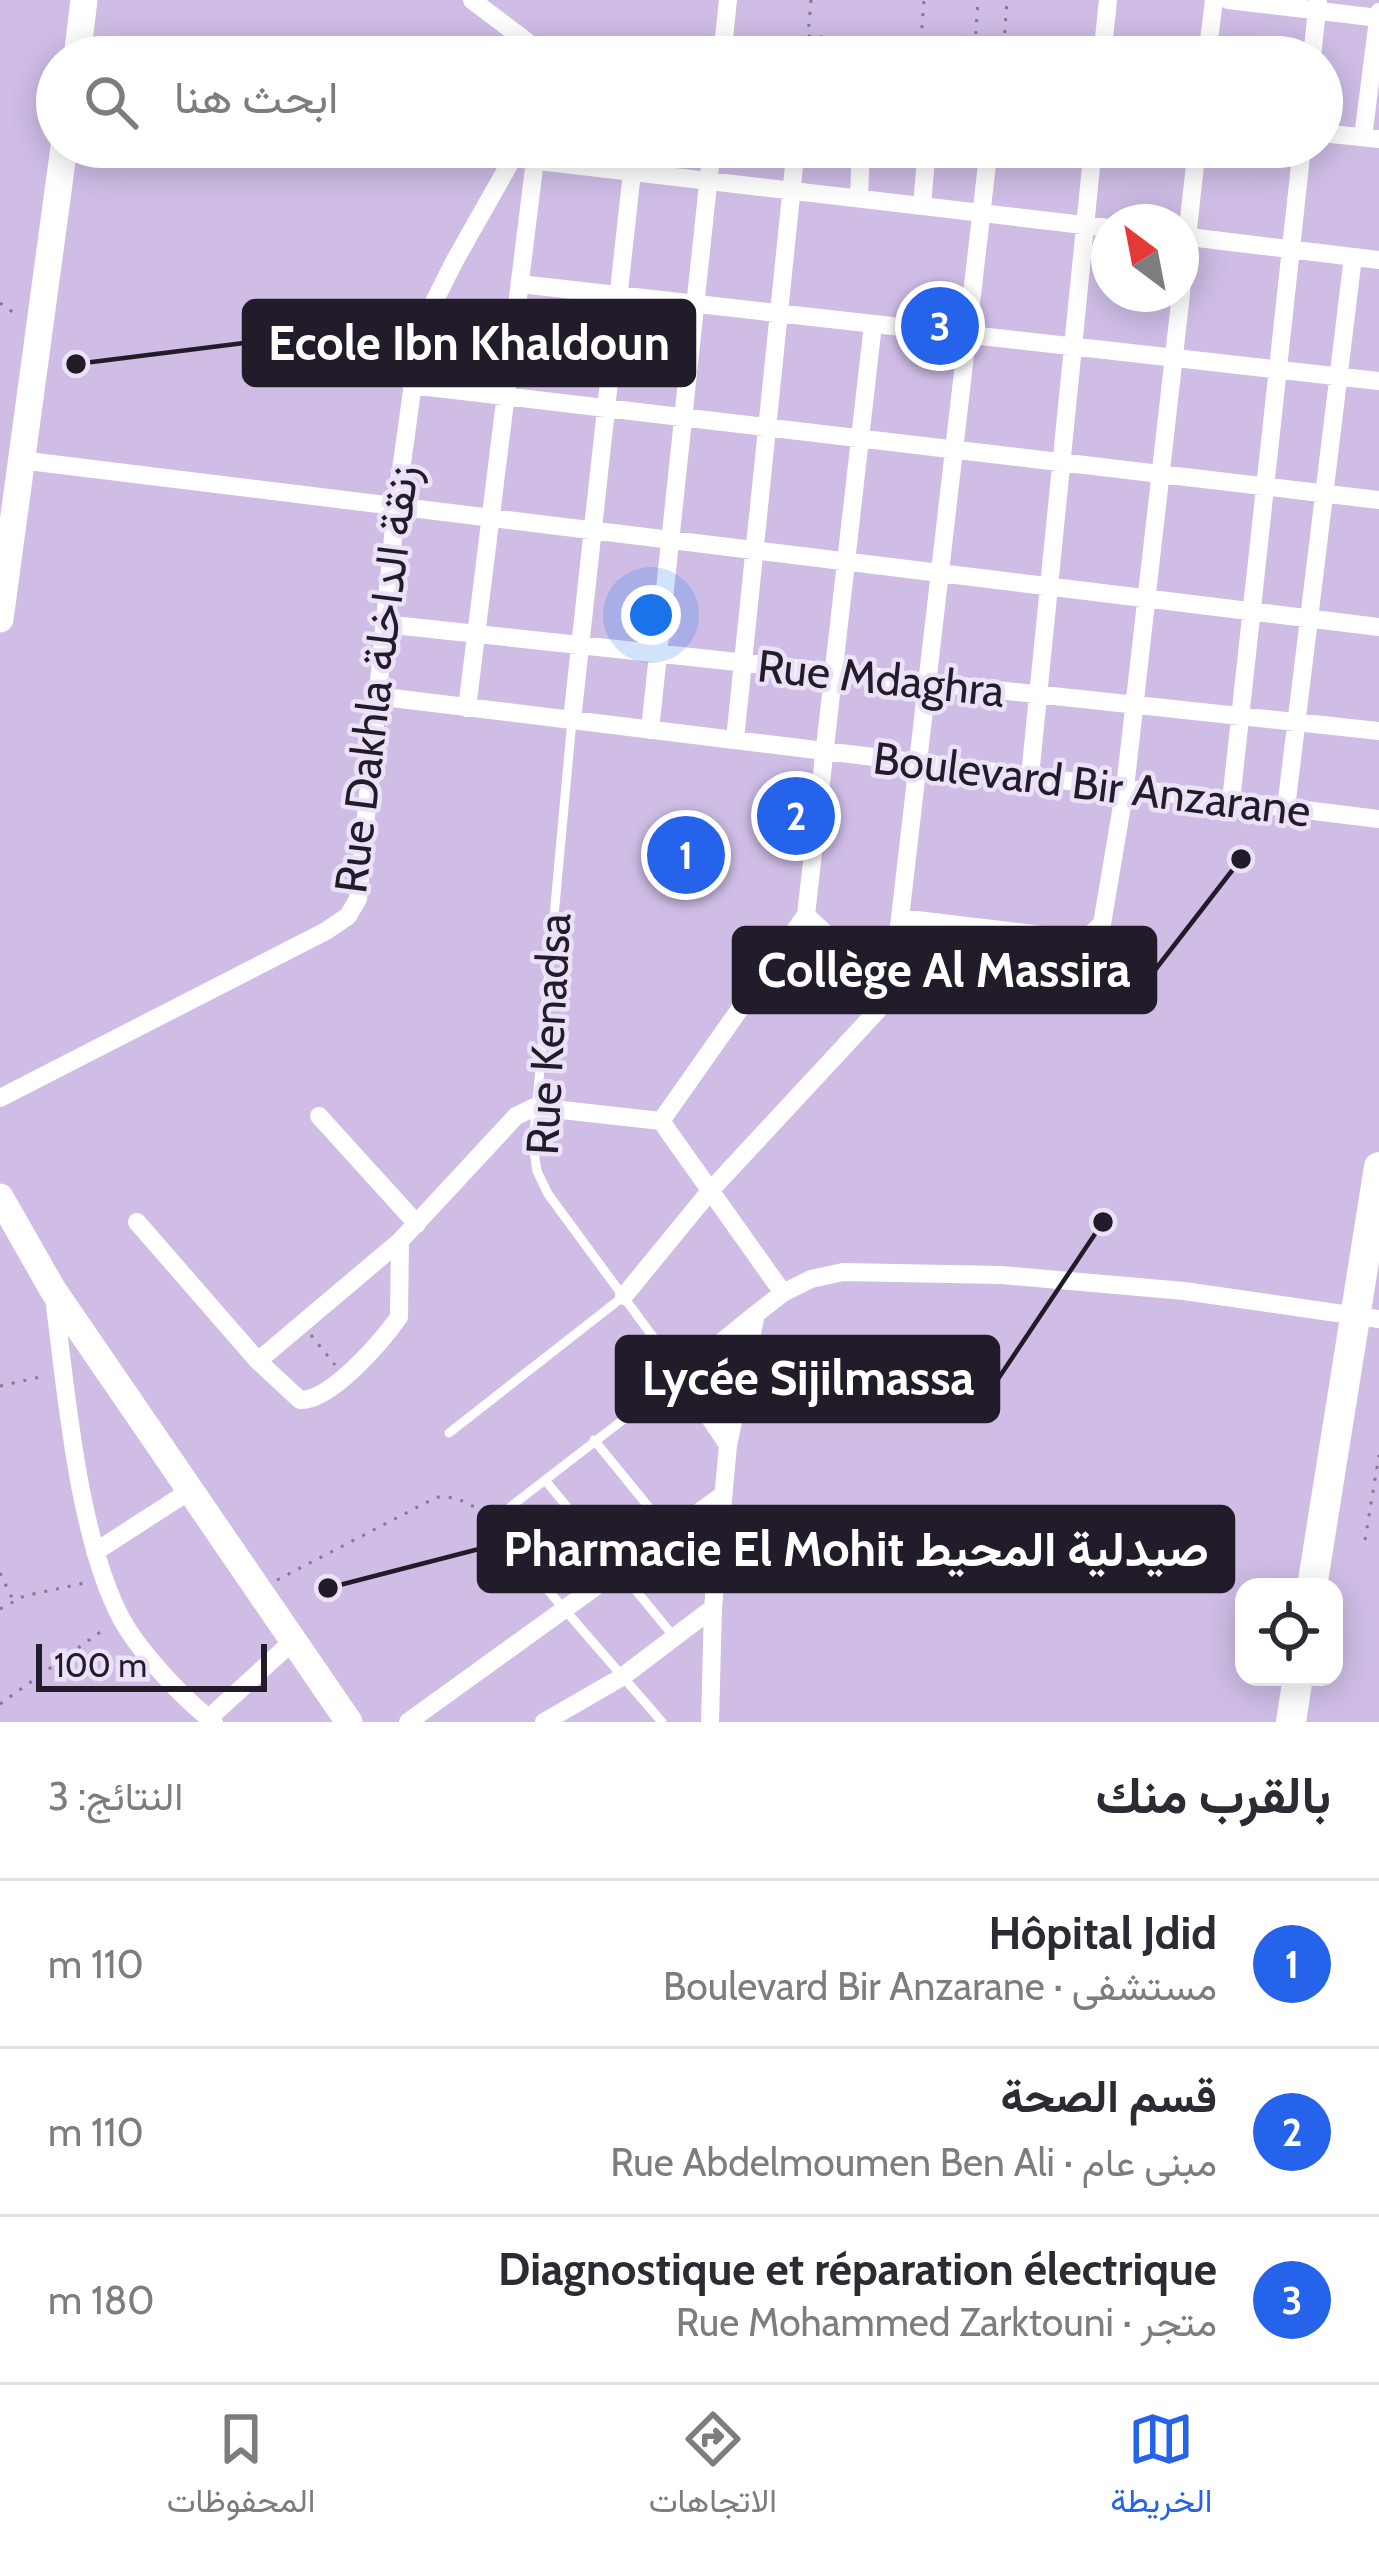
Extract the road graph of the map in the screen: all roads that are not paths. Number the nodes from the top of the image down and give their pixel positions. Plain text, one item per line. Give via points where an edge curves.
1 (84, 0) edge
2 (472, 0) edge
3 (728, 0) edge
4 (1108, 0) edge
5 (1214, 0) edge
6 (1228, 0) edge
7 (1318, 5) edge
8 (1379, 16) edge
9 (80, 36) edge
10 (521, 36) edge
11 (724, 36) edge
12 (1104, 36) edge
13 (1210, 36) edge
14 (1314, 36) edge
15 (1371, 138) edge
16 (61, 168) edge
17 (507, 168) edge
18 (534, 168) edge
19 (600, 168) edge
20 (710, 168) edge
21 (794, 168) edge
22 (860, 168) edge
23 (925, 168) edge
24 (986, 168) edge
25 (1091, 168) edge
26 (1194, 168) edge
27 (1300, 168) edge
28 (632, 172) junction
29 (709, 181) junction
30 (791, 190) junction
31 (859, 199) junction
32 (1189, 204) edge
33 (922, 206) junction
34 (981, 213) junction
35 (1085, 225) junction
36 (1091, 226) edge
37 (1199, 239) edge
38 (1291, 249) junction
39 (1353, 257) junction
40 (1379, 260) edge
41 (520, 284) junction
42 (618, 296) junction
43 (695, 304) junction
44 (1179, 312) edge
45 (779, 314) junction
46 (873, 324) junction
47 (967, 334) junction
48 (1073, 346) junction
49 (1174, 358) junction
50 (1278, 369) junction
51 (1338, 376) junction
52 (1379, 381) edge
53 (411, 385) junction
54 (506, 396) junction
55 (606, 408) junction
56 (683, 417) junction
57 (767, 427) junction
58 (860, 438) junction
59 (954, 449) junction
60 (20, 460) junction
61 (1061, 462) junction
62 (1161, 474) junction
63 (1265, 486) junction
64 (1324, 493) junction
65 (1379, 500) edge
66 (396, 506) junction
67 (491, 518) junction
68 (593, 530) junction
69 (670, 539) junction
70 (754, 550) junction
71 (847, 561) junction
72 (940, 572) junction
73 (1049, 586) junction
74 (1147, 598) junction
75 (1252, 611) junction
76 (1309, 618) junction
77 (0, 619) edge
78 (384, 624) junction
79 (1379, 626) edge
80 (476, 634) junction
81 (580, 645) junction
82 (658, 653) junction
83 (743, 663) junction
84 (834, 673) junction
85 (927, 682) junction
86 (1038, 694) junction
87 (376, 696) junction
88 (1135, 705) junction
89 (467, 707) junction
90 (1240, 716) junction
91 (572, 720) junction
92 (1297, 723) junction
93 (650, 730) junction
94 (1379, 731) edge
95 (735, 740) junction
96 (826, 751) junction
97 (918, 763) junction
98 (1030, 776) junction
99 (1125, 788) junction
100 (1231, 801) junction
101 (1286, 808) junction
102 (1379, 819) edge
103 (806, 915) junction
104 (900, 918) junction
105 (891, 996) junction
106 (0, 1098) edge
107 (535, 1106) junction
108 (319, 1116) dead end
109 (661, 1121) junction
110 (1379, 1167) edge
111 (710, 1191) junction
112 (0, 1197) edge
113 (137, 1222) dead end
114 (1374, 1222) edge
115 (417, 1224) junction
116 (400, 1240) junction
117 (52, 1290) junction
118 (783, 1293) junction
119 (624, 1296) junction
120 (757, 1314) junction
121 (1367, 1317) edge
122 (258, 1361) junction
123 (681, 1375) junction
124 (449, 1433) dead end
125 (594, 1440) junction
126 (728, 1444) junction
127 (545, 1480) junction
128 (191, 1490) junction
129 (721, 1496) junction
130 (670, 1533) junction
131 (95, 1552) junction
132 (618, 1570) junction
133 (1314, 1578) edge
134 (713, 1608) junction
135 (563, 1610) junction
136 (674, 1638) junction
137 (294, 1640) junction
138 (622, 1677) junction
139 (1297, 1686) edge
140 (211, 1720) edge
141 (349, 1722) edge
142 (408, 1722) edge
143 (544, 1722) edge
144 (662, 1722) edge
145 (710, 1722) edge
146 (1291, 1722) edge

1 - 9 street
2 - 10 street
3 - 11 street
4 - 12 street
5 - 13 street
6 - 7 street
7 - 8 street
7 - 14 street
8 - 15 street
16 - 60 street
17 - 53 street, Rue Dakhla زنقة الداخلة via 433,304
18 - 41 street
19 - 28 street
20 - 29 street
21 - 30 street
22 - 31 street
23 - 33 street
24 - 34 street
25 - 35 street
26 - 32 street
27 - 38 street
28 - 29 street
28 - 42 street
29 - 30 street
29 - 43 street
30 - 31 street
30 - 45 street
31 - 33 street
33 - 34 street
34 - 35 street
34 - 47 street
35 - 36 street
35 - 48 street
37 - 38 street
38 - 39 street
38 - 50 street
39 - 40 street
39 - 51 street
41 - 42 street
41 - 54 street
42 - 43 street
42 - 55 street
43 - 45 street
43 - 56 street
44 - 49 street
45 - 46 street
45 - 57 street
46 - 47 street
46 - 58 street
47 - 48 street
47 - 59 street
48 - 49 street
48 - 61 street
49 - 50 street
49 - 62 street
50 - 51 street
50 - 63 street
51 - 52 street
51 - 64 street
53 - 54 street
53 - 66 street, Rue Dakhla زنقة الداخلة
54 - 55 street
54 - 67 street
55 - 56 street
55 - 68 street
56 - 57 street
56 - 69 street
57 - 58 street
57 - 70 street
58 - 59 street
58 - 71 street
59 - 61 street
59 - 72 street
60 - 66 street
60 - 77 street
61 - 62 street
61 - 73 street
62 - 63 street
62 - 74 street
63 - 64 street
63 - 75 street
64 - 65 street
64 - 76 street
66 - 67 street
66 - 78 street, Rue Dakhla زنقة الداخلة
67 - 68 street
67 - 80 street
68 - 69 street
68 - 81 street
69 - 70 street
69 - 82 street
70 - 71 street
70 - 83 street
71 - 72 street
71 - 84 street
72 - 73 street
72 - 85 street
73 - 74 street
73 - 86 street
74 - 75 street
74 - 88 street
75 - 76 street
75 - 90 street
76 - 79 street
76 - 92 street
78 - 80 street, Rue Mdaghra
78 - 87 street, Rue Dakhla زنقة الداخلة
80 - 81 street, Rue Mdaghra
80 - 89 street
81 - 82 street, Rue Mdaghra
81 - 91 street
82 - 83 street, Rue Mdaghra
82 - 93 street
83 - 84 street, Rue Mdaghra
83 - 95 street
84 - 85 street, Rue Mdaghra
84 - 96 street
85 - 86 street, Rue Mdaghra
85 - 97 street
86 - 88 street, Rue Mdaghra
86 - 98 street
87 - 89 street, Boulevard Bir Anzarane
87 - 106 street, Rue Dakhla زنقة الداخلة via 363,873 348,916
88 - 90 street, Rue Mdaghra
88 - 99 street
89 - 91 street, Boulevard Bir Anzarane
90 - 92 street, Rue Mdaghra
90 - 100 street
91 - 93 street, Boulevard Bir Anzarane
91 - 107 lane, Rue Kenadsa
92 - 94 street, Rue Mdaghra
92 - 101 street
93 - 95 street, Boulevard Bir Anzarane
95 - 96 street, Boulevard Bir Anzarane
96 - 97 street, Boulevard Bir Anzarane
96 - 103 street
97 - 98 street, Boulevard Bir Anzarane
97 - 104 street
98 - 99 street, Boulevard Bir Anzarane
99 - 100 street, Boulevard Bir Anzarane
99 - 104 street via 1102,924 1090,935
100 - 101 street, Boulevard Bir Anzarane
101 - 102 street, Boulevard Bir Anzarane
103 - 105 street
103 - 109 street
104 - 105 street
105 - 111 street
107 - 109 street
107 - 115 street via 500,1130
107 - 119 lane, Rue Kenadsa via 532,1145 548,1195
108 - 115 street
109 - 111 street
110 - 114 main road
111 - 118 street
111 - 119 street
112 - 117 street
113 - 122 street
114 - 121 main road
115 - 116 street
116 - 122 street
116 - 122 street via 399,1317 344,1376 320,1396 300,1400
117 - 128 street
117 - 131 street
118 - 120 street
118 - 121 street via 843,1273 1001,1275
119 - 123 lane, Rue Kenadsa
119 - 124 lane
120 - 123 street
120 - 126 street
121 - 133 main road
123 - 125 lane
123 - 126 street
125 - 127 lane
125 - 130 lane
126 - 129 street
127 - 132 lane
127 - 135 lane via 500,1522 507,1544
128 - 131 street
128 - 137 street
129 - 130 street
129 - 134 street
130 - 132 street
131 - 140 street via 136,1641
132 - 135 street
132 - 136 lane
134 - 136 street
134 - 145 street
135 - 138 lane
135 - 142 street
136 - 138 street
137 - 140 street
137 - 141 street
138 - 143 street
138 - 144 lane
139 - 146 main road

